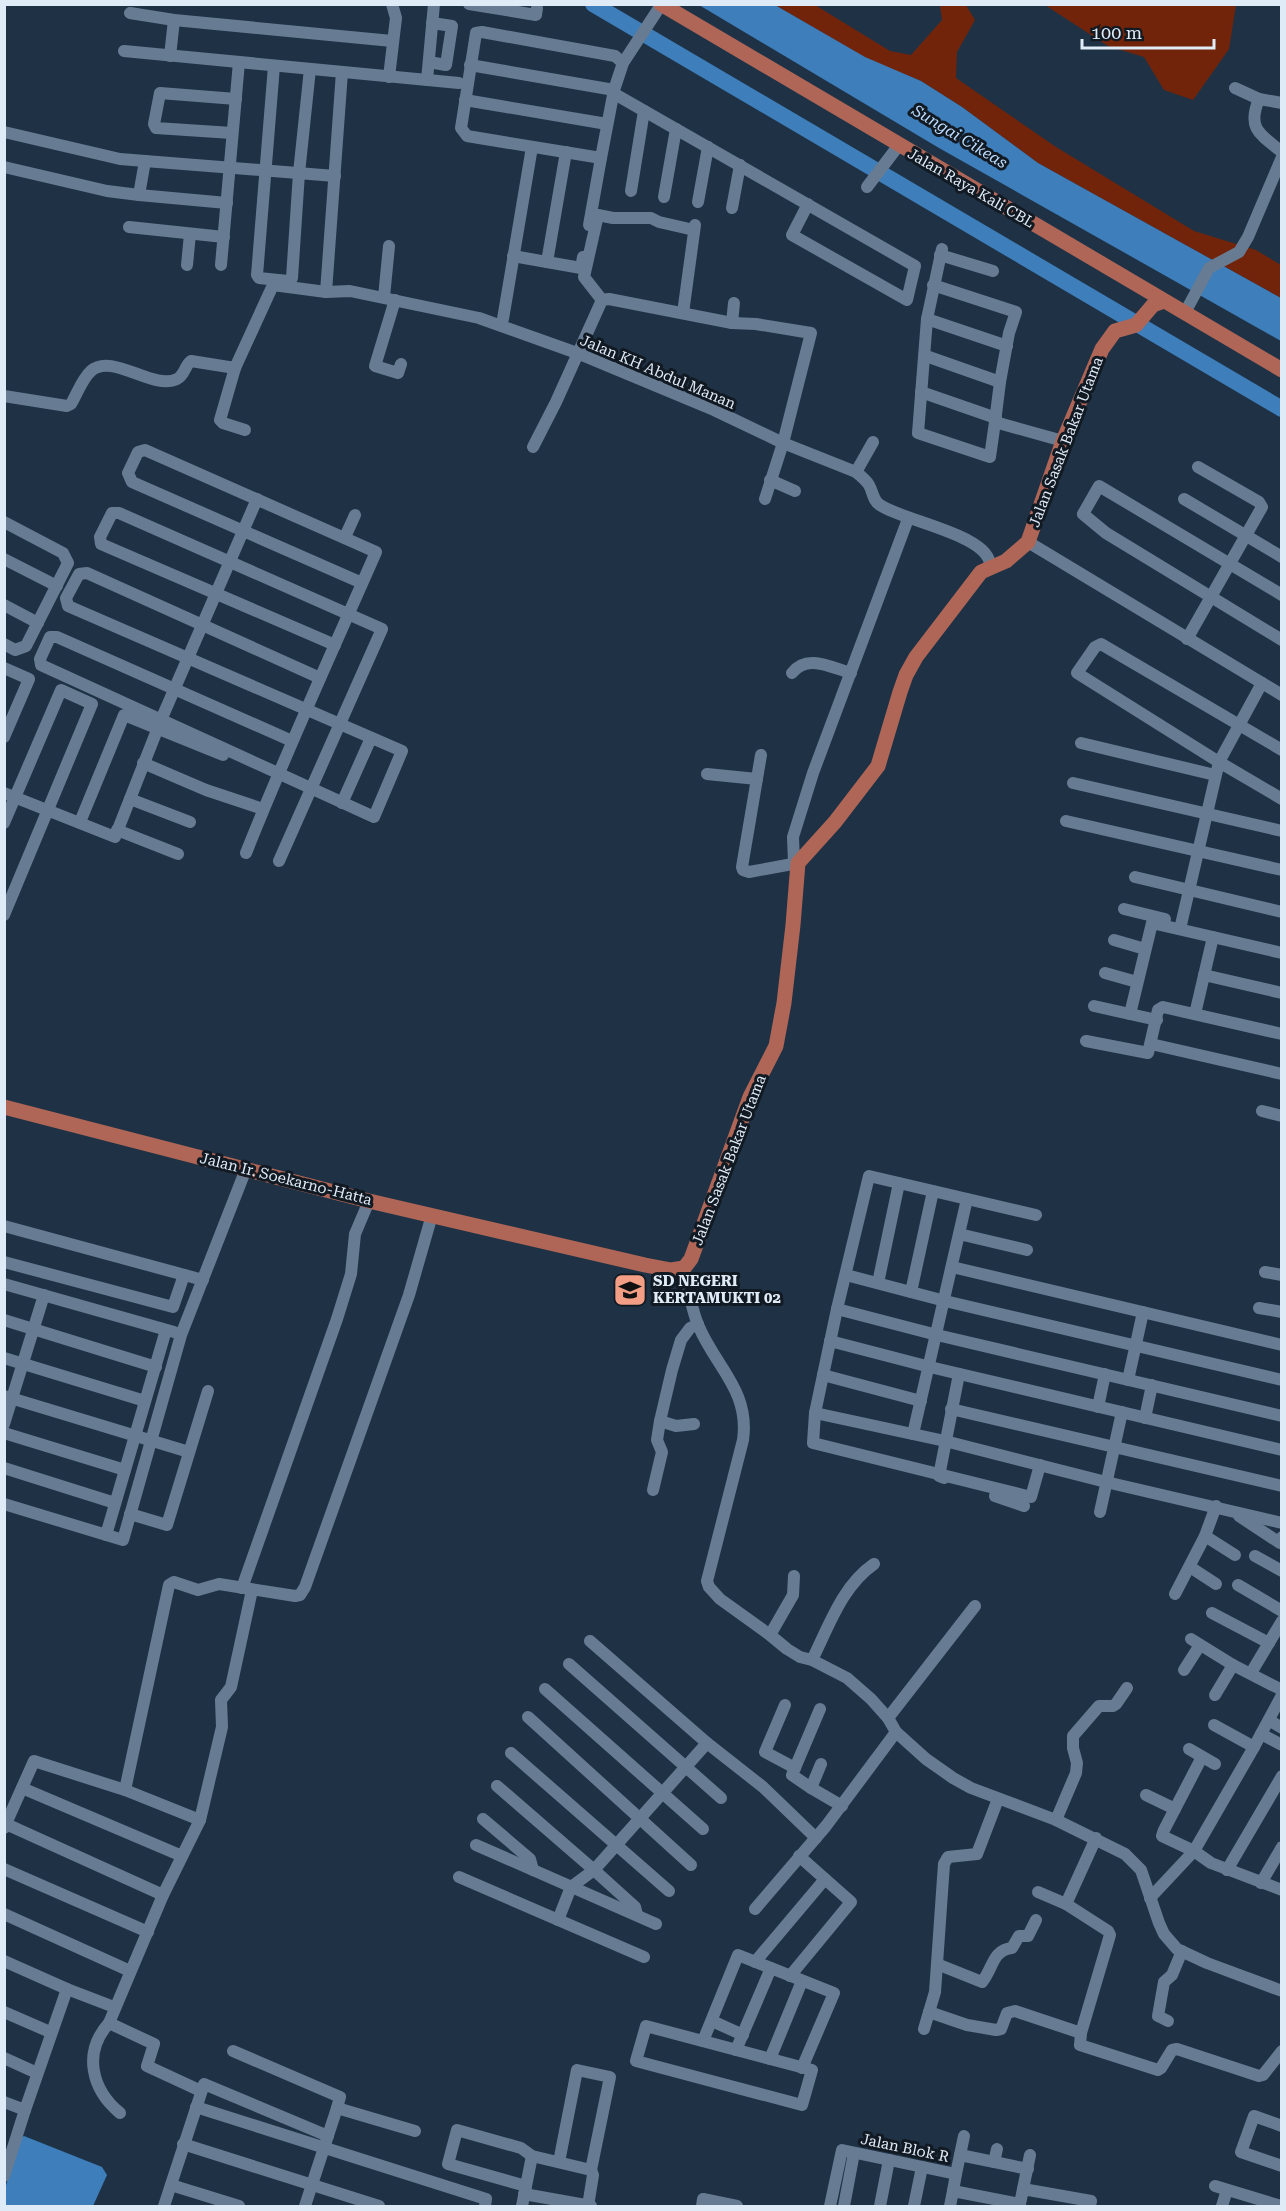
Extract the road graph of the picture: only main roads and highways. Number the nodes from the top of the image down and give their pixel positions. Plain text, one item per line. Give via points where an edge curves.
1 (661, 5) edge
2 (1164, 301) junction
3 (1281, 370) edge
4 (4, 1107) edge
5 (575, 1249) joint

1 - 2 main road, Jalan Raya Kali CBL
2 - 3 main road, Jalan Raya Kali CBL
2 - 5 main road, Jalan Sasak Bakar Utama via 1153,305 1141,319 1115,331 1102,349 1063,441 1028,542 1006,561 981,572 916,657 906,675 874,773 796,867 795,914 776,1047 750,1097 688,1265 671,1270
4 - 5 main road, Jalan Ir. Soekarno-Hatta via 369,1201

